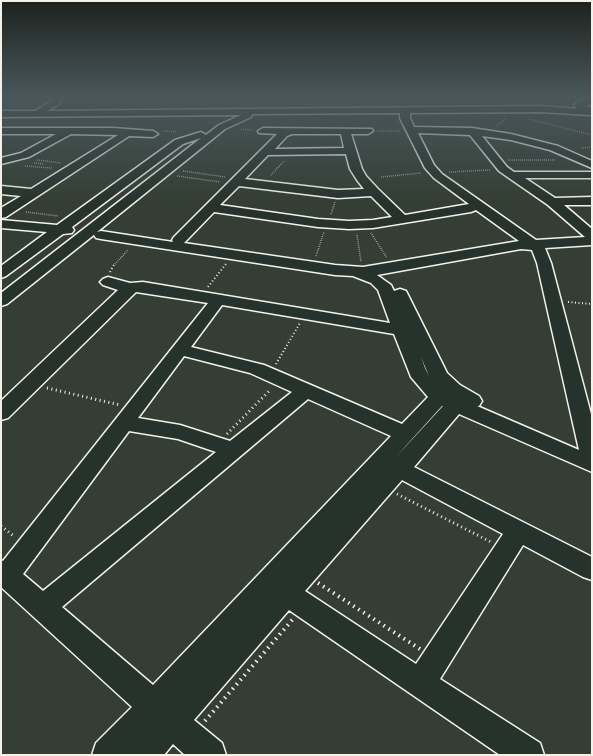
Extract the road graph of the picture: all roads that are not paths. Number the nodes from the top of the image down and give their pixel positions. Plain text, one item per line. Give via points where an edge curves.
1 (66, 132) edge
2 (121, 132) edge
3 (125, 132) edge
4 (207, 132) edge
5 (213, 132) edge
6 (284, 132) edge
7 (345, 132) edge
8 (407, 132) edge
9 (473, 132) edge
10 (480, 132) edge
11 (153, 134) dead end
12 (201, 139) junction
13 (350, 151) junction
14 (266, 152) junction
15 (11, 161) edge
16 (588, 163) edge
17 (39, 165) road end
18 (507, 172) junction
19 (429, 173) junction
20 (592, 175) edge
21 (237, 182) junction
22 (1, 190) edge
23 (374, 192) junction
24 (34, 193) junction
25 (592, 201) edge
26 (552, 202) junction
27 (211, 208) junction
28 (471, 208) junction
29 (4, 212) edge
30 (402, 219) junction
31 (1, 224) edge
32 (1, 228) edge
33 (67, 229) junction
34 (104, 233) junction
35 (592, 235) edge
36 (179, 240) junction
37 (522, 241) junction
38 (592, 241) edge
39 (393, 264) junction
40 (357, 268) junction
41 (1, 273) edge
42 (108, 282) road end
43 (1, 287) edge
44 (130, 288) junction
45 (209, 298) junction
46 (1, 301) edge
47 (1, 316) edge
48 (401, 330) junction
49 (180, 350) junction
50 (306, 390) junction
51 (448, 401) junction
52 (1, 413) edge
53 (129, 415) junction
54 (405, 434) junction
55 (225, 448) junction
56 (591, 454) edge
57 (391, 478) junction
58 (513, 541) junction
59 (592, 569) edge
60 (3, 573) edge
61 (298, 591) junction
62 (43, 607) junction
63 (421, 683) junction
64 (181, 730) edge
65 (108, 755) edge
66 (142, 755) edge
67 (528, 755) edge

1 - 15 street
2 - 24 street via 123,137
3 - 11 street
4 - 12 street
5 - 12 street
6 - 14 street
7 - 13 street
8 - 19 street via 417,164
9 - 18 street via 494,160
10 - 16 street via 540,143 567,152
12 - 33 street via 179,142
12 - 34 street via 197,157
12 - 46 street
13 - 14 street
13 - 23 street via 361,178
14 - 21 street
15 - 17 street
18 - 20 street
18 - 26 street
19 - 28 street via 440,187
19 - 37 street via 447,183
21 - 23 street via 338,194
21 - 27 street
22 - 24 street
23 - 30 street
24 - 29 street
25 - 26 street
26 - 35 street
27 - 30 street via 318,223 360,225
27 - 36 street
28 - 30 street
28 - 37 street
31 - 33 street
32 - 33 street
33 - 41 street
33 - 43 street
34 - 36 street
34 - 40 street via 137,241 335,270
34 - 47 street
35 - 37 street
36 - 40 street
37 - 38 street
37 - 39 street
37 - 56 street via 544,263
39 - 40 street via 372,271
39 - 56 street via 400,296 434,368 445,383 473,401
40 - 48 street via 383,285
42 - 44 street
44 - 45 street via 139,286
44 - 52 street
45 - 48 street
45 - 49 street
48 - 51 street via 420,377
49 - 50 street via 232,362
49 - 53 street
50 - 54 street
50 - 55 street
51 - 54 street
51 - 56 street
51 - 57 street
53 - 55 street
53 - 60 street
54 - 64 street
55 - 62 street
57 - 58 street
57 - 61 street
58 - 59 street
58 - 63 street
60 - 62 street
61 - 63 street
61 - 64 street
62 - 64 street
63 - 67 street
64 - 65 street
64 - 66 street

